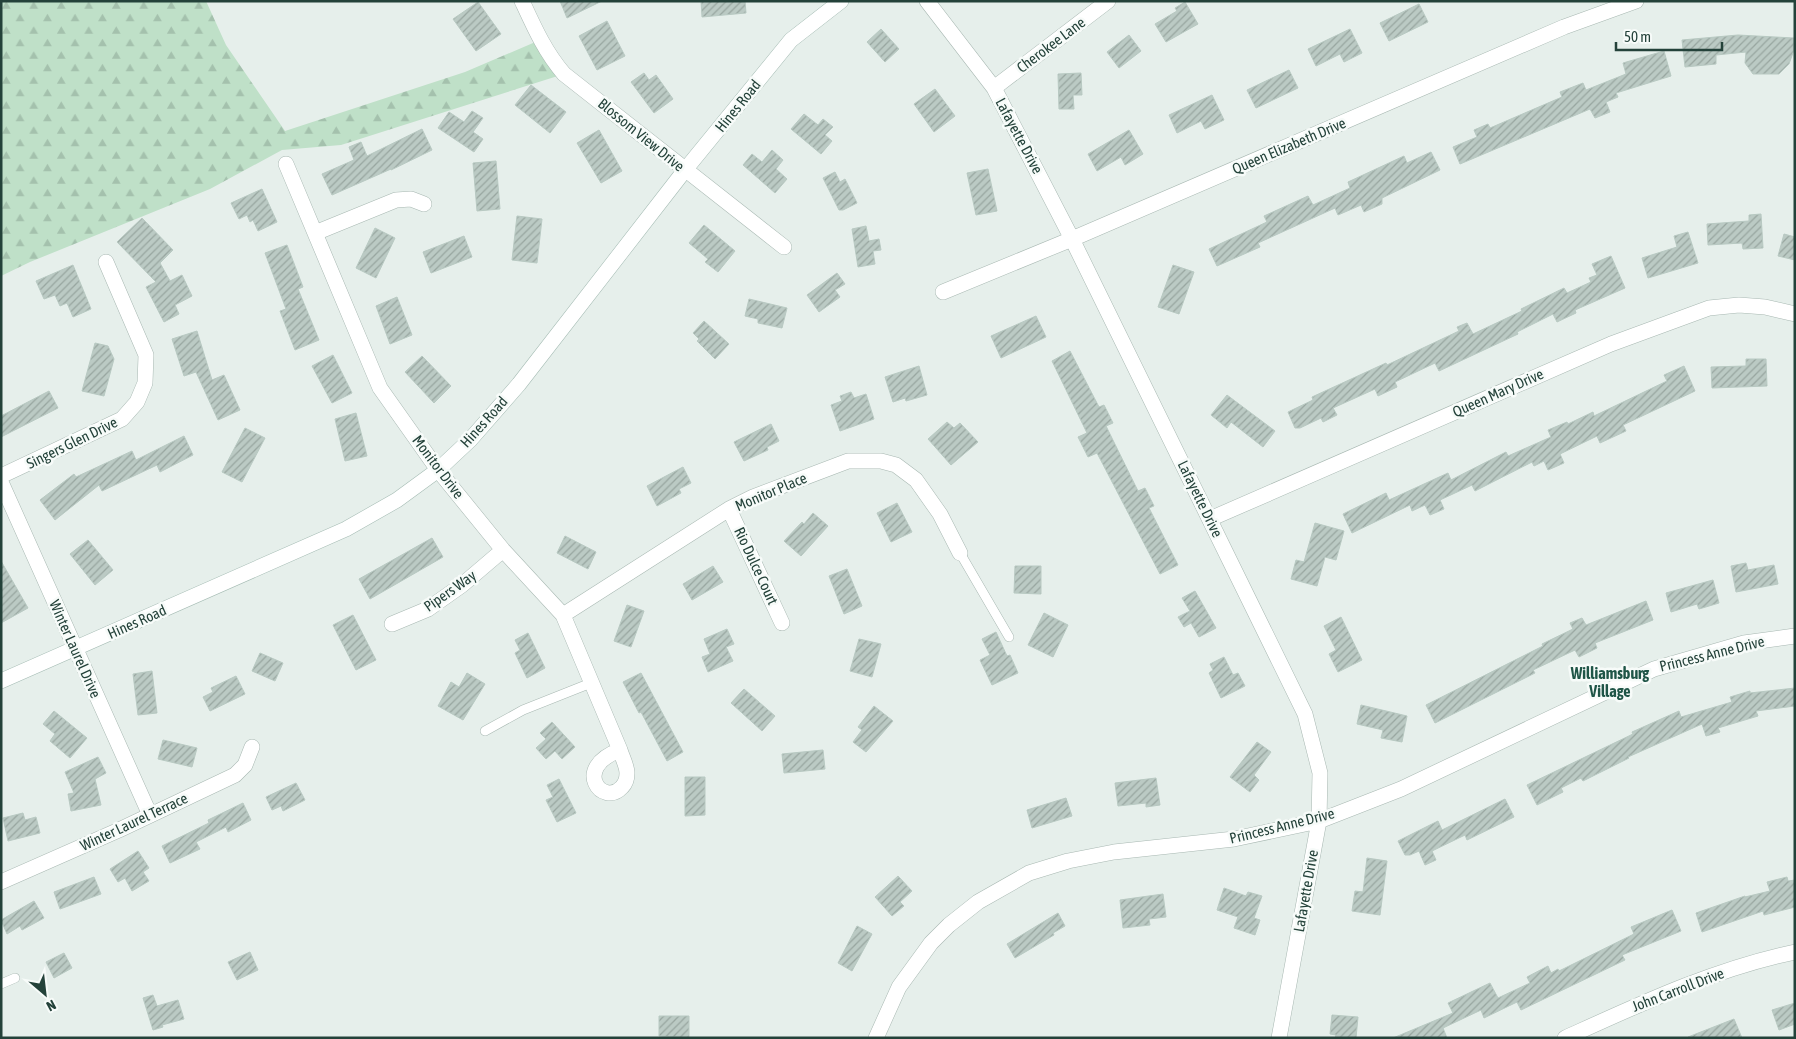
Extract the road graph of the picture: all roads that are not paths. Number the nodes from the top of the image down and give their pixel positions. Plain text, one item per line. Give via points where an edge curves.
1 (522, 1) edge
2 (841, 1) edge
3 (928, 1) edge
4 (1108, 1) edge
5 (1636, 1) edge
6 (994, 88) junction
7 (286, 164) dead end
8 (685, 170) junction
9 (424, 204) dead end
10 (315, 233) junction
11 (1072, 239) junction
12 (784, 247) dead end
13 (106, 262) dead end
14 (943, 292) dead end
15 (1795, 314) edge
16 (438, 470) junction
17 (1, 476) edge
18 (1, 482) edge
19 (729, 510) junction
20 (1210, 519) junction
21 (503, 550) junction
22 (960, 553) joint
23 (563, 615) junction
24 (782, 623) dead end
25 (392, 624) dead end
26 (1795, 636) edge
27 (1009, 637) dead end
28 (75, 650) junction
29 (1, 681) edge
30 (590, 683) junction
31 (485, 731) dead end
32 (252, 747) dead end
33 (620, 750) dead end
34 (150, 815) junction
35 (1319, 821) junction
36 (1, 882) edge
37 (1795, 952) edge
38 (15, 978) dead end
39 (1, 984) edge
40 (876, 1038) edge
41 (1279, 1038) edge
42 (1565, 1038) edge

1 - 8 street, Blossom View Drive via 540,40 564,74
2 - 8 street, Hines Road via 791,40
3 - 6 street, Lafayette Drive
4 - 6 street, Cherokee Lane
5 - 11 street, Queen Elizabeth Drive via 1564,27
6 - 11 street, Lafayette Drive
7 - 10 street, Monitor Drive
8 - 12 street, Blossom View Drive
8 - 16 street, Hines Road via 518,384 470,440
9 - 10 street via 411,199 396,200
10 - 16 street, Monitor Drive via 380,388
11 - 14 street, Queen Elizabeth Drive
11 - 20 street, Lafayette Drive
13 - 17 street, Singers Glen Drive via 146,355 145,383 138,402 122,420
15 - 20 street, Queen Mary Drive via 1765,307 1709,308 1611,344
16 - 21 street, Monitor Drive
16 - 28 street, Hines Road via 397,500 346,529
18 - 28 street, Winter Laurel Drive
19 - 22 street, Monitor Place via 753,497 848,461 881,461 896,465 916,480 940,514
19 - 23 street, Monitor Place
19 - 24 street, Rio Dulce Court
20 - 35 street, Lafayette Drive via 1305,714 1320,773
21 - 23 street, Monitor Drive
21 - 25 street, Pipers Way via 462,586 428,609
22 - 27 lane
23 - 30 street, Monitor Drive
26 - 35 street, Princess Anne Drive via 1744,643 1654,669 1402,789
28 - 29 street, Hines Road
28 - 34 street, Winter Laurel Drive
30 - 31 lane via 523,710
30 - 33 street, Monitor Drive
32 - 34 street, Winter Laurel Terrace via 245,765 235,775
34 - 36 street, Winter Laurel Terrace
35 - 40 street, Princess Anne Drive via 1234,839 1114,852 1029,873 978,902 932,943 899,987
35 - 41 street, Lafayette Drive
37 - 42 street, John Carroll Drive via 1761,959 1676,988
38 - 39 lane

